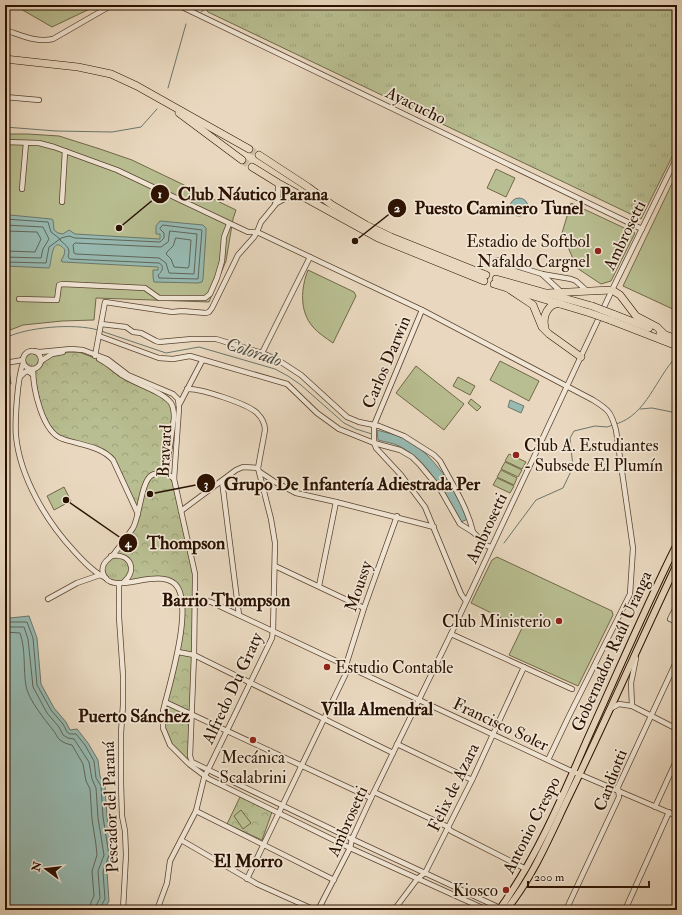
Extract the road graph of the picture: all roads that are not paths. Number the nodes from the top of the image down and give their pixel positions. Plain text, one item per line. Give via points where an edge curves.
1 (112, 5) edge
2 (178, 5) edge
3 (192, 5) edge
4 (189, 10) junction
5 (5, 30) edge
6 (5, 59) edge
7 (5, 97) edge
8 (39, 100) dead end
9 (169, 105) junction
10 (5, 142) edge
11 (26, 143) junction
12 (249, 149) tunnel mouth
13 (65, 151) junction
14 (259, 155) tunnel mouth
15 (677, 157) edge
16 (242, 160) tunnel mouth
17 (252, 167) tunnel mouth
18 (278, 183) junction
19 (22, 189) dead end
20 (302, 195) junction
21 (62, 202) dead end
22 (275, 205) junction
23 (229, 224) junction
24 (642, 229) junction
25 (257, 232) junction
26 (310, 257) junction
27 (497, 260) dead end
28 (542, 274) junction
29 (509, 289) junction
30 (612, 290) junction
31 (587, 291) junction
32 (561, 292) junction
33 (548, 293) junction
34 (19, 299) dead end
35 (568, 302) junction
36 (422, 310) junction
37 (612, 317) junction
38 (102, 324) junction
39 (549, 334) junction
40 (664, 334) junction
41 (99, 336) junction
42 (676, 344) edge
43 (32, 351) junction
44 (262, 352) junction
45 (95, 356) junction
46 (581, 357) junction
47 (202, 360) junction
48 (23, 361) junction
49 (41, 361) junction
50 (5, 362) edge
51 (33, 369) junction
52 (33, 376) junction
53 (20, 377) junction
54 (567, 386) junction
55 (187, 389) junction
56 (179, 405) junction
57 (373, 426) junction
58 (374, 441) junction
59 (259, 470) junction
60 (166, 473) junction
61 (174, 479) junction
62 (222, 481) junction
63 (275, 482) junction
64 (264, 489) junction
65 (336, 502) junction
66 (181, 511) junction
67 (138, 514) junction
68 (397, 516) junction
69 (434, 527) junction
70 (473, 532) junction
71 (677, 544) edge
72 (492, 547) junction
73 (111, 556) junction
74 (105, 562) junction
75 (677, 564) edge
76 (275, 566) junction
77 (91, 567) junction
78 (100, 575) junction
79 (106, 578) junction
80 (122, 583) junction
81 (319, 586) junction
82 (48, 599) dead end
83 (466, 601) junction
84 (195, 605) junction
85 (677, 605) edge
86 (364, 608) junction
87 (239, 615) junction
88 (677, 622) edge
89 (273, 631) junction
90 (451, 634) junction
91 (641, 641) junction
92 (178, 652) junction
93 (194, 655) junction
94 (677, 660) edge
95 (348, 666) junction
96 (524, 667) junction
97 (249, 683) junction
98 (572, 689) dead end
99 (419, 700) junction
100 (165, 702) junction
101 (632, 706) junction
102 (608, 710) junction
103 (191, 714) junction
104 (651, 716) junction
105 (324, 719) junction
106 (677, 729) edge
107 (227, 730) junction
108 (493, 735) junction
109 (397, 744) junction
110 (393, 753) junction
111 (677, 759) edge
112 (548, 760) junction
113 (302, 765) junction
114 (208, 770) junction
115 (576, 773) junction
116 (205, 777) junction
117 (472, 780) junction
118 (618, 791) junction
119 (374, 792) junction
120 (371, 798) junction
121 (283, 805) junction
122 (655, 807) junction
123 (196, 811) junction
124 (278, 812) junction
125 (669, 812) junction
126 (677, 816) edge
127 (448, 828) junction
128 (352, 839) junction
129 (181, 840) junction
130 (264, 844) junction
131 (350, 848) junction
132 (526, 869) junction
133 (425, 873) junction
134 (418, 878) junction
135 (247, 879) junction
136 (334, 880) junction
137 (123, 910) edge
138 (156, 910) edge
139 (315, 910) edge
140 (318, 910) edge
141 (394, 910) edge
142 (487, 910) edge
143 (502, 910) edge
144 (566, 910) edge
145 (625, 910) edge

1 - 5 street via 53,39 45,41
2 - 4 street, Ayacucho
3 - 4 street
4 - 24 street, Ayacucho
6 - 9 highway via 104,72 126,80
7 - 8 street
9 - 12 highway
9 - 16 highway
10 - 11 street
11 - 13 street via 38,143
11 - 19 street
13 - 21 street
13 - 23 street via 117,170
14 - 20 highway via 366,225 485,278 378,238
15 - 24 street, Ambrosetti
17 - 18 highway
18 - 20 highway
18 - 22 street via 278,199
20 - 22 street via 286,198
22 - 25 street via 260,222
23 - 25 street via 248,232
23 - 34 street via 224,237 222,261 217,278 210,294 205,298 159,298 145,288 62,284 58,287 57,300
24 - 30 street, Ambrosetti
25 - 26 street
25 - 38 street via 238,255 209,312 172,312 105,302
26 - 36 street
26 - 44 street
27 - 28 street
28 - 31 street via 571,279
28 - 32 street
29 - 33 highway via 495,281
29 - 35 highway
29 - 39 highway via 533,305 542,327
30 - 31 highway
30 - 40 highway via 620,295 636,316
30 - 46 street, Ambrosetti
31 - 32 highway
32 - 33 highway
32 - 35 street
33 - 35 highway
35 - 37 highway, bridge
35 - 39 highway via 548,309 544,323
36 - 54 street
36 - 57 street, Carlos Darwin
37 - 40 highway
37 - 42 highway
38 - 41 street
38 - 44 street via 122,326 156,342 216,339
39 - 46 highway
40 - 42 highway
41 - 45 street
41 - 47 street via 159,358 190,356
43 - 45 street, Bravard via 77,349
43 - 48 street via 24,355
43 - 49 street via 38,354
44 - 57 street via 301,375 348,417
45 - 49 street, Bravard via 65,352 52,354
45 - 56 street, Bravard via 111,362 128,375 175,396
45 - 60 street, Bravard via 124,376 166,398 170,403 174,418
46 - 54 street, Ambrosetti
47 - 55 street
47 - 58 street via 287,384 317,413 339,429
48 - 50 street
48 - 51 street via 28,368
48 - 53 street
49 - 51 street
51 - 52 street
52 - 53 street via 28,371
52 - 67 street via 49,429 61,439 108,454
53 - 77 street via 16,436 26,474 38,501 56,529
54 - 72 street, Ambrosetti
54 - 112 street via 602,405 613,418 633,548 630,594
55 - 56 street
55 - 59 street via 192,388 218,396 257,412 265,424
56 - 61 street, Bravard
57 - 58 street
57 - 70 street via 404,436 437,457 466,508
58 - 69 street via 376,448 425,506
58 - 70 street via 406,452 420,464 440,489 460,524
59 - 62 street via 243,467
59 - 63 street
59 - 64 street, Alfredo Du Graty
60 - 61 street
60 - 67 street via 152,475 147,480
61 - 66 street, Bravard
62 - 66 street
62 - 87 street
63 - 64 street via 268,484
63 - 65 street via 296,493
64 - 76 street, Alfredo Du Graty via 274,534
65 - 68 street
65 - 81 street
66 - 84 street, Bravard via 195,574
67 - 73 street via 133,528
68 - 69 street
68 - 86 street, Moussy
69 - 83 street
70 - 72 street via 487,546
71 - 115 main road, Gobernador Raúl Uranga via 648,602
72 - 83 street, Ambrosetti
73 - 74 street
73 - 80 street via 120,555 130,564 132,571
74 - 77 street
74 - 79 street via 103,570
75 - 91 main road, Gobernador Raúl Uranga
76 - 81 street
76 - 89 street, Alfredo Du Graty
77 - 78 street
78 - 79 street
78 - 82 street via 77,583
79 - 80 street via 114,583
80 - 92 street via 160,578 175,584 180,592 182,615
80 - 137 street, Pescador del Paraná via 119,617 123,705 120,733 122,816 126,855
81 - 86 street
83 - 90 street, Ambrosetti
84 - 87 street, Francisco Soler via 199,600 204,600
84 - 93 street, Bravard
85 - 88 street via 670,619
86 - 95 street, Moussy
87 - 89 street, Francisco Soler
89 - 95 street, Francisco Soler
89 - 97 street, Alfredo Du Graty via 272,638
90 - 96 street
90 - 99 street, Ambrosetti
91 - 101 street via 631,683
91 - 102 main road, Gobernador Raúl Uranga
92 - 93 street
92 - 100 street
93 - 97 street
93 - 103 street, Bravard
94 - 104 street, Candiotti
95 - 99 street, Francisco Soler
95 - 105 street, Moussy
96 - 98 street
96 - 108 street, Felix de Azara
97 - 105 street
97 - 107 street, Alfredo Du Graty
99 - 108 street, Francisco Soler
99 - 109 street, Ambrosetti
100 - 103 street
100 - 116 street via 163,728 170,745
101 - 102 street via 619,704
101 - 104 street
102 - 115 main road, Gobernador Raúl Uranga
103 - 107 street
103 - 114 street, Bravard via 190,756 192,762
104 - 106 street
104 - 118 street, Candiotti
105 - 110 street
105 - 113 street, Moussy
107 - 113 street
107 - 114 street, Alfredo Du Graty
108 - 112 street, Francisco Soler
108 - 117 street, Felix de Azara
109 - 110 street, Ambrosetti
109 - 117 street
110 - 119 street, Ambrosetti
111 - 122 street
112 - 115 street, Francisco Soler
113 - 120 street
113 - 121 street, Moussy
114 - 116 street, Alfredo Du Graty
114 - 121 street
115 - 118 street, Francisco Soler
115 - 132 main road, Antonio Crespo
115 - 143 main road, Antonio Crespo via 533,870
116 - 123 street, Alfredo Du Graty
116 - 124 street
117 - 127 street, Felix de Azara
118 - 122 street, Francisco Soler
118 - 144 street, Candiotti via 619,797
119 - 120 street, Ambrosetti
119 - 127 street
120 - 128 street, Ambrosetti
121 - 124 street, Moussy
121 - 128 street
122 - 125 street, Francisco Soler
123 - 129 street, Alfredo Du Graty
123 - 130 street
124 - 130 street, Moussy
124 - 131 street
125 - 126 street, Francisco Soler
125 - 145 street
127 - 132 street
127 - 133 street, Felix de Azara
128 - 131 street, Ambrosetti
128 - 133 street
129 - 135 street
129 - 138 street, Alfredo Du Graty via 170,861 167,883
130 - 135 street, Moussy
130 - 136 street
131 - 134 street
131 - 136 street, Ambrosetti
132 - 143 main road, Antonio Crespo
133 - 134 street
133 - 143 street
134 - 141 street
134 - 142 street
135 - 139 street
136 - 140 street, Ambrosetti

